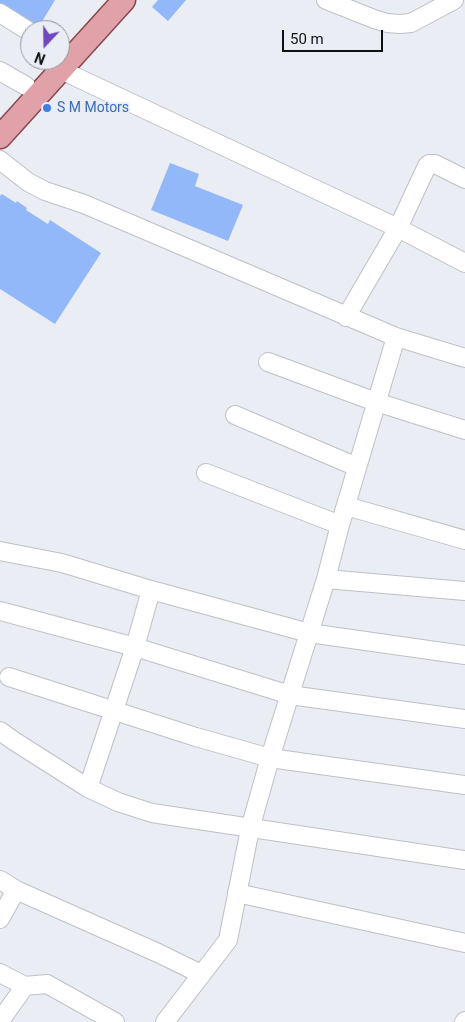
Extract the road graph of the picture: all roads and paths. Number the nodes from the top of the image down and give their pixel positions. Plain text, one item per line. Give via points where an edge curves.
1 (105, 0) edge
2 (124, 0) edge
3 (326, 0) edge
4 (454, 0) edge
5 (0, 13) edge
6 (20, 26) edge
7 (70, 44) edge
8 (70, 48) edge
9 (70, 66) edge
10 (45, 70) edge
11 (50, 70) edge
12 (0, 71) edge
13 (26, 86) junction
14 (0, 116) edge
15 (0, 137) edge
16 (0, 160) edge
17 (465, 179) edge
18 (398, 228) junction
19 (465, 263) edge
20 (346, 317) junction
21 (396, 337) junction
22 (465, 358) edge
23 (268, 362) dead end
24 (376, 402) junction
25 (235, 415) dead end
26 (465, 430) edge
27 (357, 467) junction
28 (206, 473) dead end
29 (346, 506) junction
30 (340, 525) junction
31 (465, 540) edge
32 (0, 551) edge
33 (326, 579) junction
34 (151, 590) junction
35 (465, 591) edge
36 (0, 611) edge
37 (309, 633) junction
38 (135, 646) junction
39 (465, 655) edge
40 (9, 676) dead end
41 (290, 695) junction
42 (114, 710) junction
43 (465, 719) edge
44 (0, 731) edge
45 (270, 758) junction
46 (465, 785) edge
47 (88, 788) junction
48 (250, 829) junction
49 (465, 860) edge
50 (0, 880) edge
51 (16, 890) junction
52 (237, 893) junction
53 (0, 919) edge
54 (465, 942) edge
55 (0, 973) edge
56 (201, 974) junction
57 (24, 986) junction
58 (0, 1021) edge
59 (115, 1022) edge
60 (165, 1022) edge

1 - 7 main road
2 - 8 main road
3 - 4 street via 380,21 400,24 411,23
5 - 6 street
9 - 18 street
10 - 13 main road
11 - 15 main road
12 - 13 street
13 - 14 main road
16 - 20 street via 45,191 84,204
17 - 18 street via 430,164
18 - 19 street
18 - 20 street
20 - 21 street
21 - 22 street
21 - 24 street
23 - 24 street
24 - 26 street
24 - 27 street
25 - 27 street
27 - 29 street
28 - 30 street
29 - 30 street
29 - 31 street
30 - 33 street
32 - 34 street via 62,564
33 - 35 street
33 - 37 street
34 - 37 street
34 - 38 street
36 - 38 street
37 - 39 street
37 - 41 street
38 - 41 street
38 - 42 street
40 - 42 street
41 - 43 street
41 - 45 street
42 - 45 street
42 - 47 street
44 - 47 street
45 - 46 street
45 - 48 street
47 - 48 street via 152,813
48 - 49 street
48 - 52 street
50 - 51 street
51 - 53 street
51 - 56 street
52 - 54 street
52 - 56 street via 228,940
55 - 57 street
56 - 60 street
57 - 58 street
57 - 59 street via 47,984

